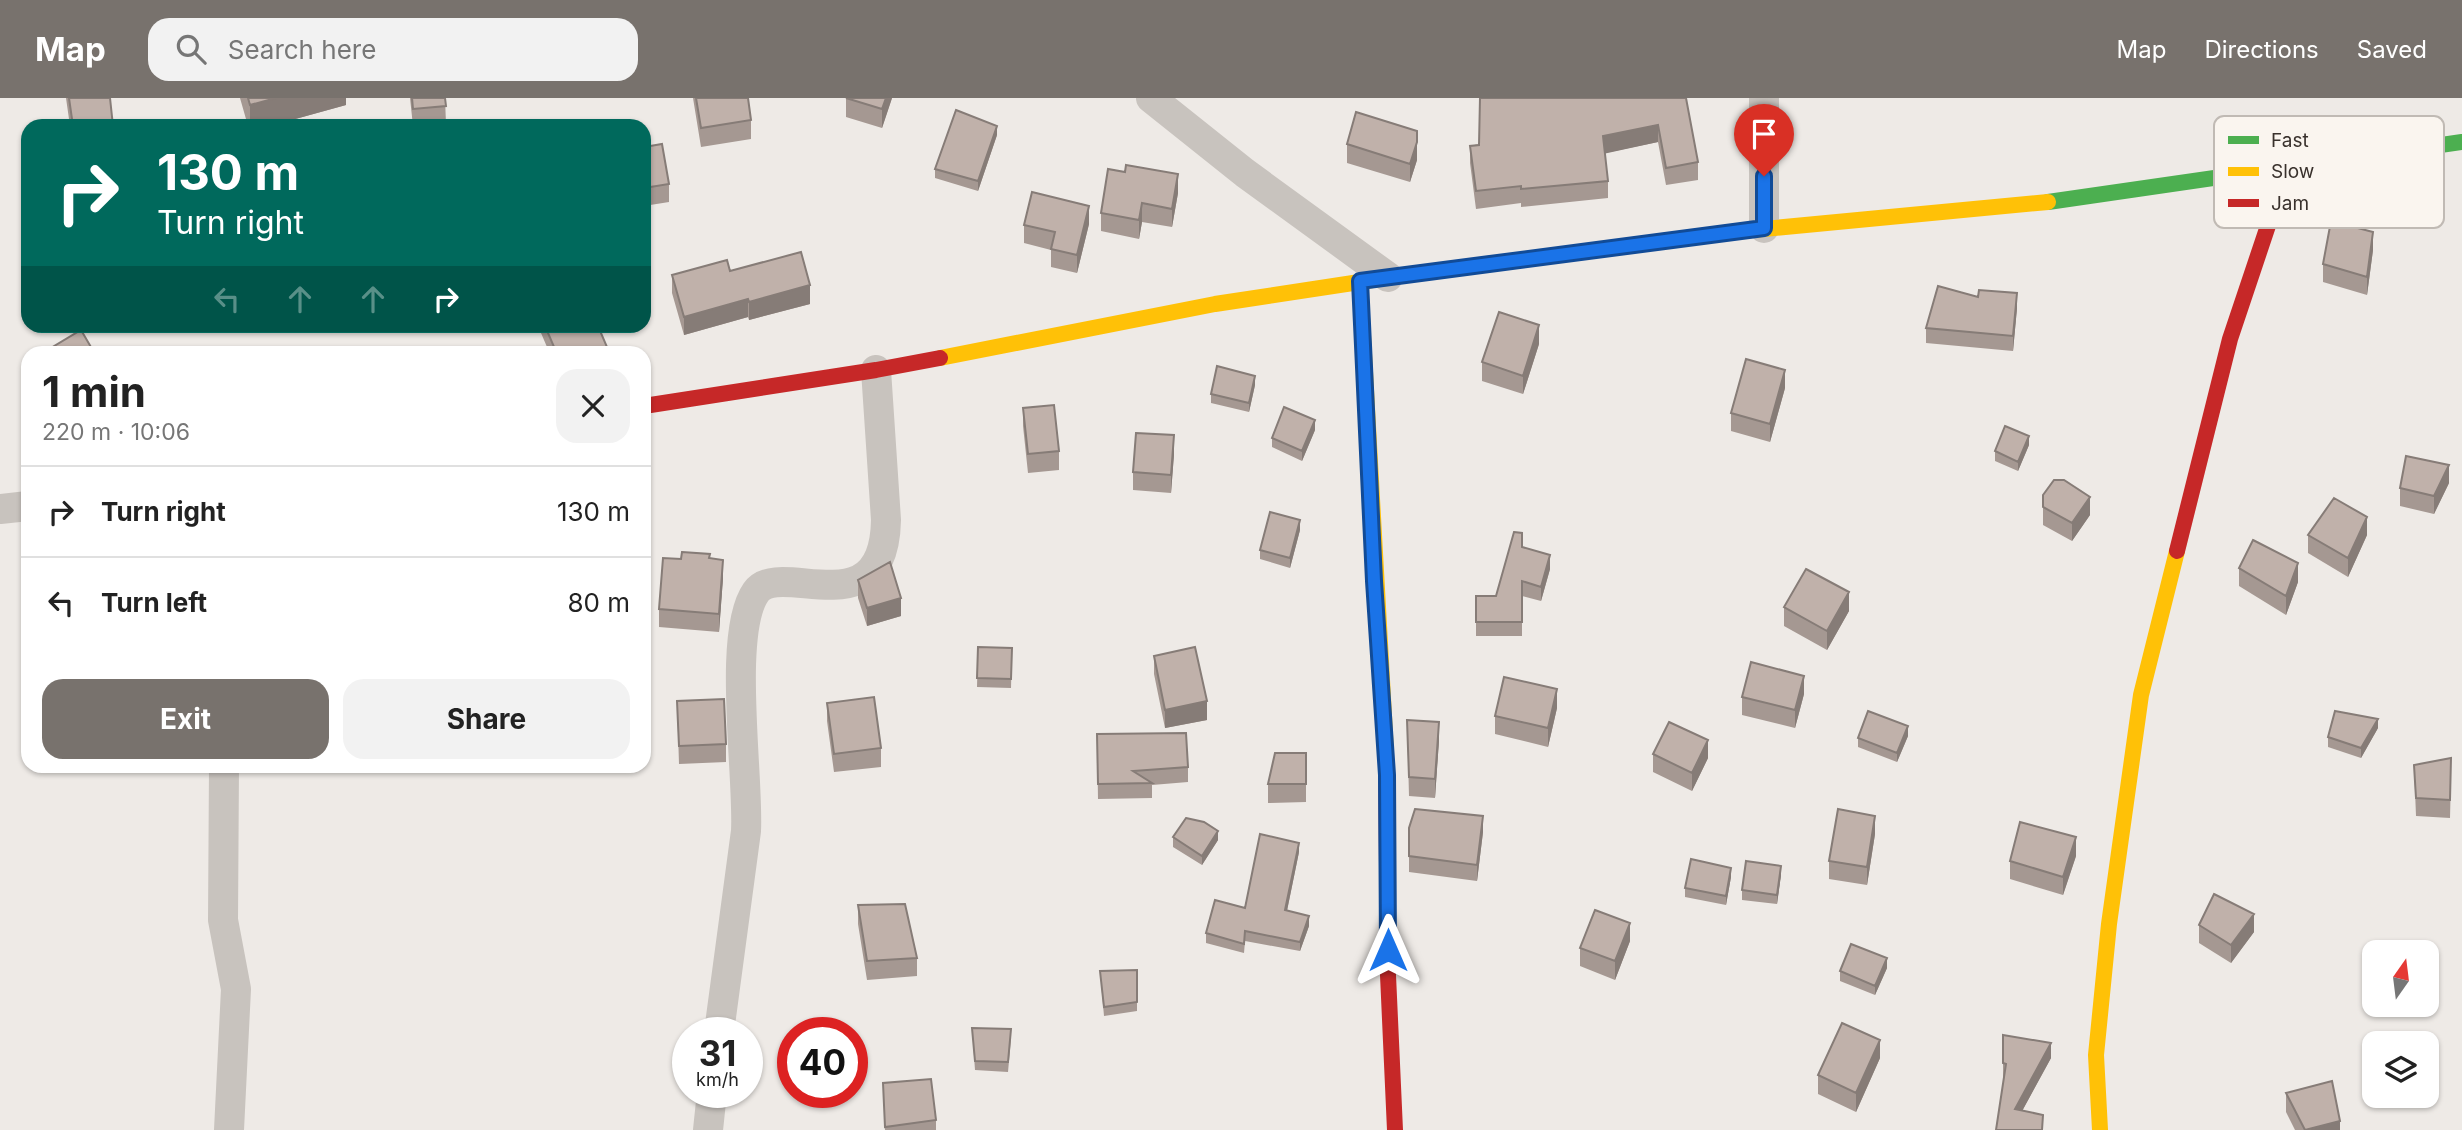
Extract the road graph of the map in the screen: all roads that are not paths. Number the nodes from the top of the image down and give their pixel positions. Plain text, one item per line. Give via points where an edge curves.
1 (1151, 98) edge
2 (1764, 98) edge
3 (2462, 142) edge
4 (2444, 144) edge
5 (2214, 177) edge
6 (1764, 228) junction
7 (2267, 228) edge
8 (1374, 279) junction
9 (876, 370) junction
10 (651, 404) edge
11 (21, 507) edge
12 (0, 509) edge
13 (224, 773) edge
14 (721, 1017) edge
15 (710, 1108) edge
16 (229, 1130) edge
17 (708, 1130) edge
18 (1395, 1130) edge
19 (2100, 1130) edge

1 - 8 street
2 - 6 street
3 - 4 street
5 - 6 street via 2014,207
6 - 8 street
7 - 19 street via 2230,338 2141,695 2096,1055
8 - 9 street via 1215,304
8 - 18 street via 1374,581 1387,775 1388,975
9 - 10 street
9 - 14 street via 886,520 886,542 877,564 859,580 832,585 769,583 757,590 746,618 742,664 747,831
11 - 12 street
13 - 16 street via 223,920 236,989
15 - 17 street

